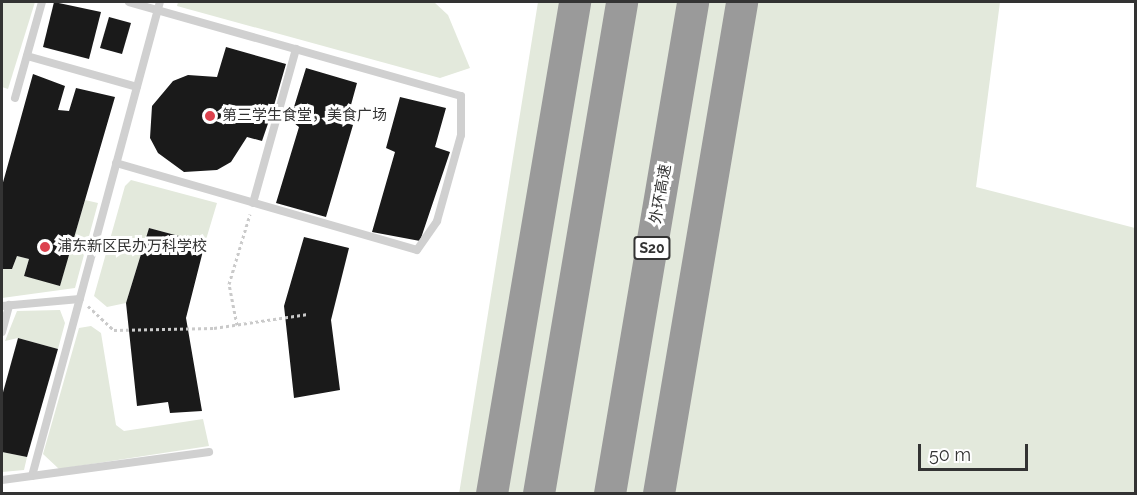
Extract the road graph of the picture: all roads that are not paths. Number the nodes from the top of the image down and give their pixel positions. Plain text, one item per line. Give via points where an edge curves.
1 (42, 2) edge
2 (129, 2) edge
3 (575, 2) edge
4 (622, 2) edge
5 (693, 2) edge
6 (742, 2) edge
7 (159, 6) edge
8 (296, 49) junction
9 (27, 57) junction
10 (137, 87) junction
11 (15, 98) dead end
12 (116, 163) junction
13 (254, 203) junction
14 (80, 299) junction
15 (5, 305) edge
16 (2, 332) edge
17 (209, 452) dead end
18 (32, 476) junction
19 (2, 480) edge
20 (492, 494) edge
21 (539, 494) edge
22 (610, 494) edge
23 (659, 494) edge

1 - 9 lane
2 - 7 lane
3 - 20 highway
4 - 21 highway
5 - 22 highway, 外环高速 / S20
6 - 23 highway
7 - 8 lane
7 - 10 lane
8 - 13 lane
8 - 13 lane via 461,96 461,135 453,172 437,222 417,250
9 - 10 lane
9 - 11 lane
10 - 12 lane
12 - 13 lane
12 - 14 lane
14 - 15 lane
14 - 18 lane
15 - 16 lane
17 - 18 lane
18 - 19 lane

